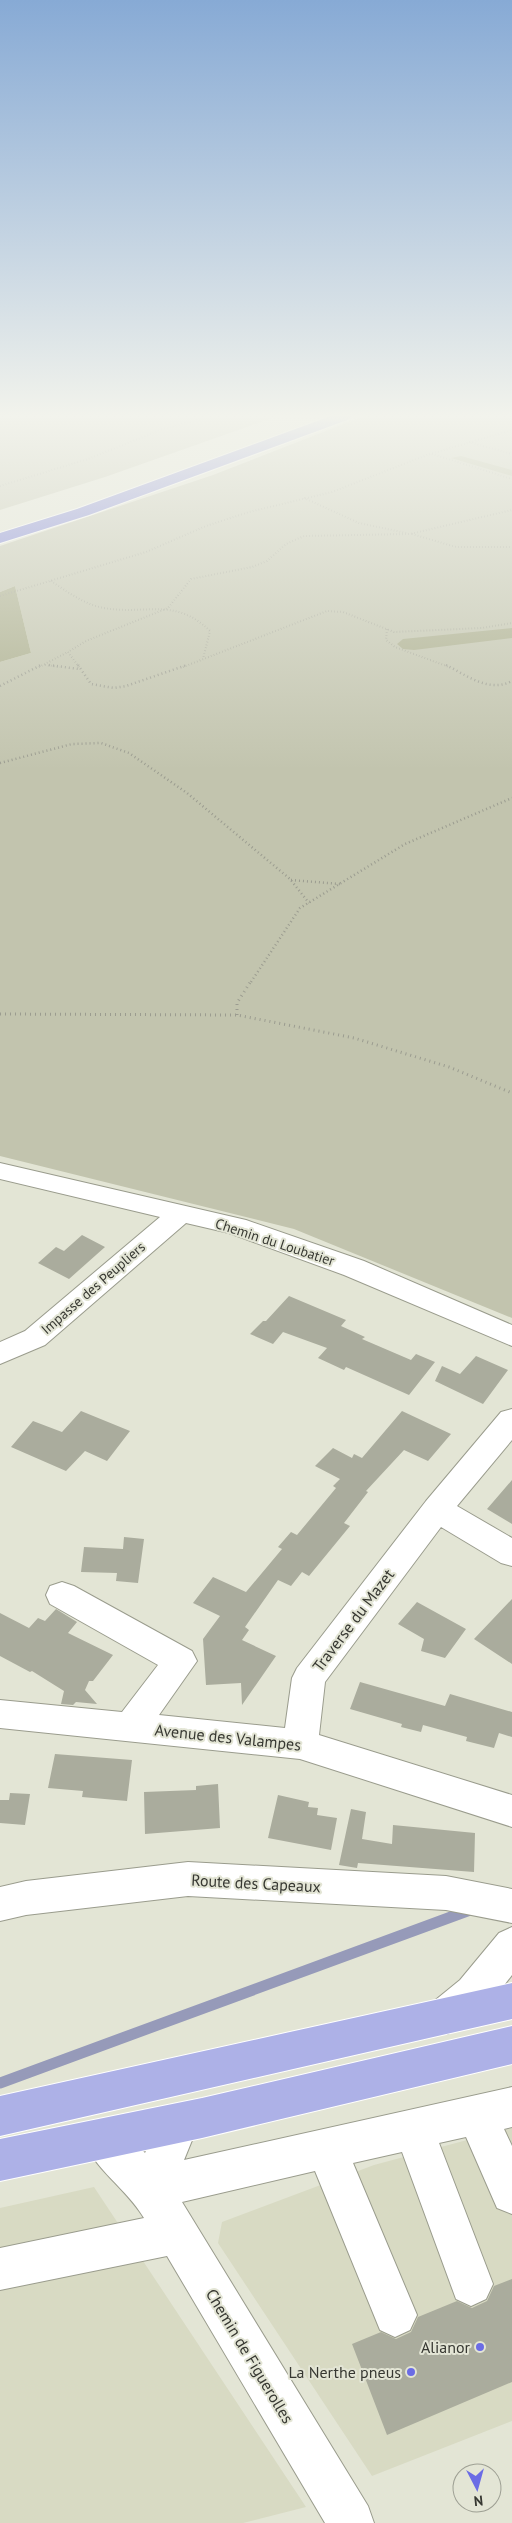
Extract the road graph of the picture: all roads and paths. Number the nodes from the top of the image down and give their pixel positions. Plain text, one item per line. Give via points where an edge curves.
1 (13, 534) edge
2 (188, 534) edge
3 (410, 534) joint
4 (0, 538) edge
5 (512, 547) edge
6 (51, 581) junction
7 (0, 596) edge
8 (168, 608) junction
9 (512, 623) edge
10 (386, 629) junction
11 (68, 652) junction
12 (203, 659) junction
13 (44, 665) junction
14 (79, 669) junction
15 (512, 681) edge
16 (505, 684) junction
17 (0, 686) edge
18 (512, 687) edge
19 (0, 763) edge
20 (512, 798) edge
21 (290, 880) junction
22 (340, 884) junction
23 (309, 903) junction
24 (0, 1014) edge
25 (237, 1016) junction
26 (512, 1093) edge
27 (0, 1171) edge
28 (181, 1213) junction
29 (512, 1336) edge
30 (0, 1354) edge
31 (512, 1420) edge
32 (438, 1509) junction
33 (512, 1554) edge
34 (62, 1595) dead end
35 (8, 1710) edge
36 (131, 1726) junction
37 (300, 1744) junction
38 (512, 1811) edge
39 (0, 1904) edge
40 (512, 1906) edge
41 (512, 1945) edge
42 (512, 2001) edge
43 (446, 2016) junction
44 (512, 2028) edge
45 (512, 2045) edge
46 (495, 2111) edge
47 (0, 2116) edge
48 (190, 2120) junction
49 (414, 2130) junction
50 (102, 2140) junction
51 (327, 2150) junction
52 (0, 2160) edge
53 (150, 2188) junction
54 (512, 2193) edge
55 (175, 2233) junction
56 (0, 2269) edge
57 (471, 2284) dead end
58 (395, 2315) dead end
59 (351, 2523) edge

1 - 4 highway
2 - 6 path via 146,552
3 - 5 path via 456,548
3 - 8 path via 304,536 286,544 260,564 191,579
6 - 7 path
6 - 8 path via 82,602 105,608
8 - 11 path
8 - 12 path via 186,611 210,630
9 - 10 path via 482,628 394,632
10 - 12 path via 343,612 327,611
10 - 16 path via 386,640 396,647 437,661 488,686
11 - 13 path
11 - 14 path
12 - 14 path via 114,688 91,684
13 - 14 path
13 - 17 path
15 - 16 path
16 - 18 path
19 - 21 path via 72,744 101,743 129,753 187,793
20 - 22 path via 406,844
21 - 22 path
21 - 23 path
22 - 23 path
23 - 25 path via 300,908 237,1003
24 - 25 path
25 - 26 path via 354,1038 449,1067
27 - 28 street, Chemin du Loubatier
28 - 29 street, Chemin du Loubatier via 236,1226 354,1268
28 - 30 street, Impasse des Peupliers via 35,1338
31 - 32 street, Traverse du Mazet
32 - 33 street
32 - 37 street, Traverse du Mazet via 309,1678
34 - 36 street via 180,1661
35 - 36 street, Avenue des Valampes
36 - 37 street, Avenue des Valampes
37 - 38 street, Avenue des Valampes
39 - 40 street, Route des Capeaux via 26,1898 188,1879 446,1893
41 - 43 street via 474,1993
42 - 43 main road
43 - 47 main road
44 - 48 street via 234,2095
45 - 48 main road
46 - 49 street
46 - 54 street
48 - 50 main road
48 - 53 street
49 - 51 street
49 - 57 street
50 - 52 main road
50 - 53 street, Chemin de Figuerolles
51 - 53 street
51 - 58 street
53 - 55 street, Chemin de Figuerolles
55 - 56 street
55 - 59 street, Chemin de Figuerolles

